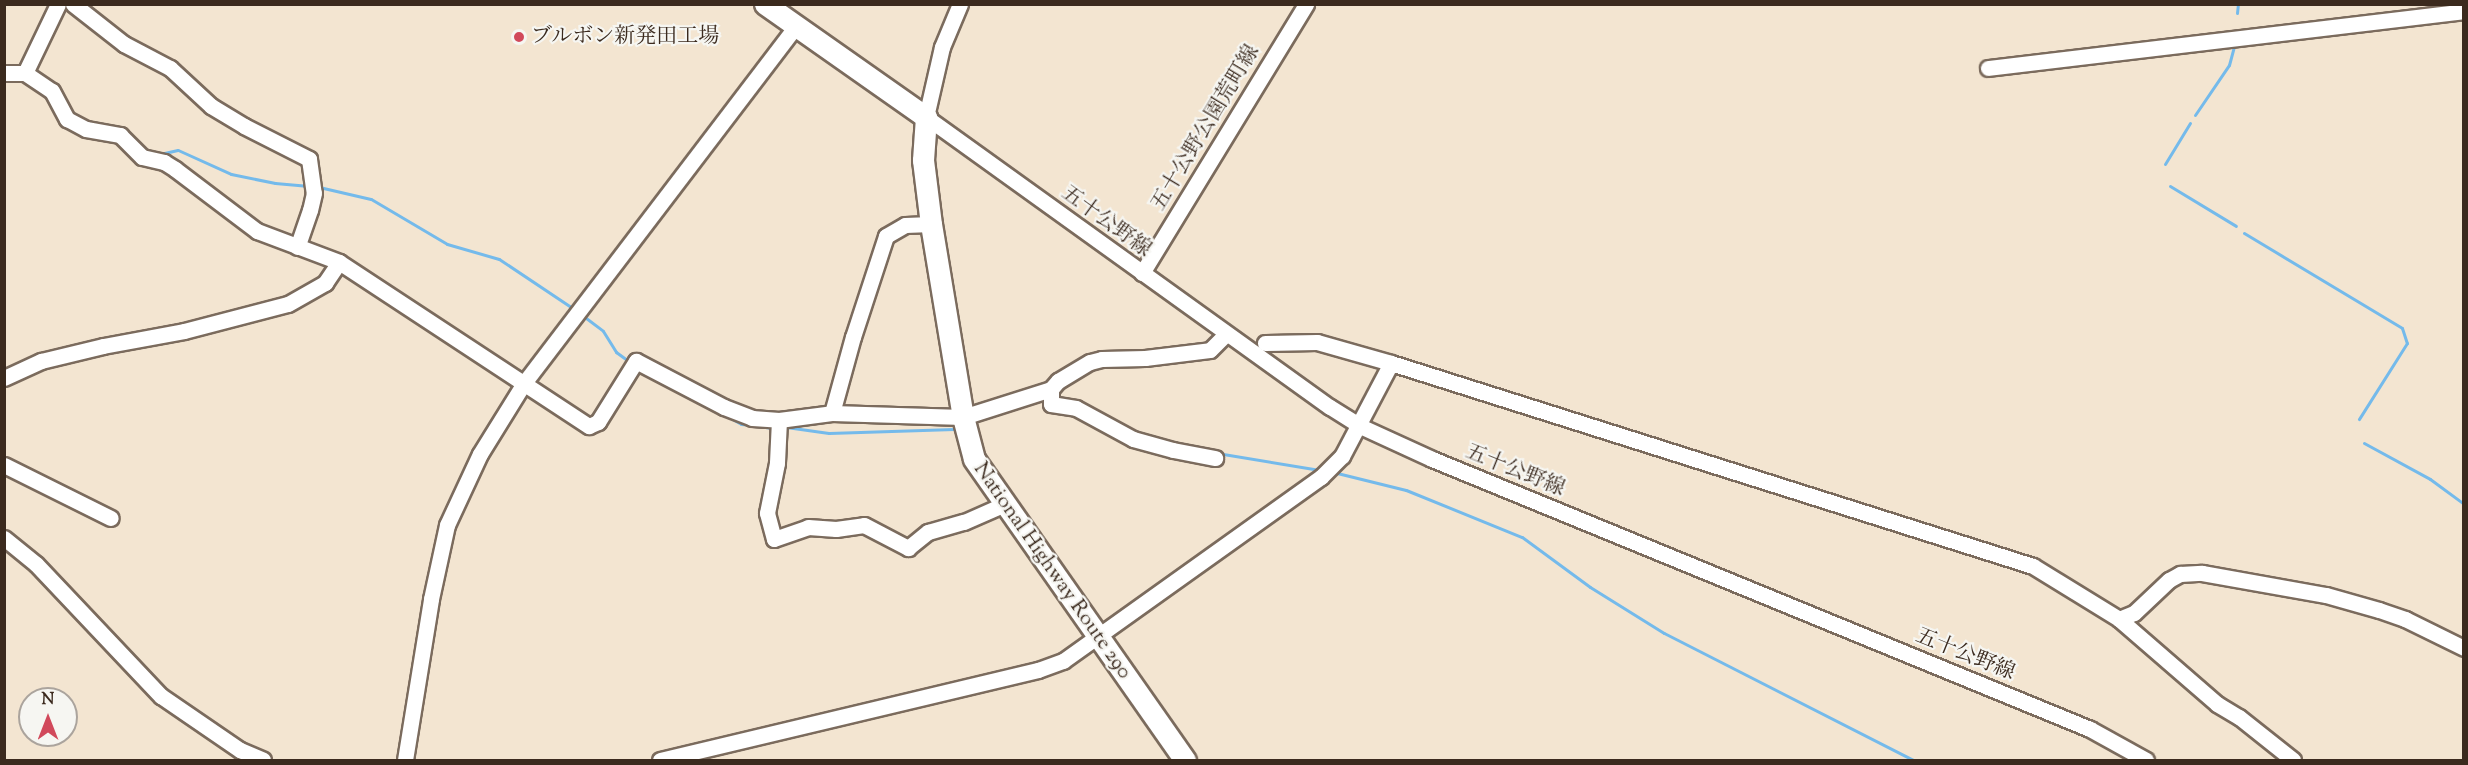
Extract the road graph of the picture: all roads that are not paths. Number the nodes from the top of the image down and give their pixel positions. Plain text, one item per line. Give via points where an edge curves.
1 (58, 4) edge
2 (73, 4) edge
3 (765, 4) edge
4 (960, 4) edge
5 (1306, 4) edge
6 (2463, 11) edge
7 (795, 27) junction
8 (1988, 68) dead end
9 (4, 73) edge
10 (25, 73) junction
11 (926, 117) junction
12 (931, 224) junction
13 (297, 248) junction
14 (339, 262) junction
15 (1142, 273) junction
16 (1226, 334) junction
17 (1265, 343) dead end
18 (1391, 363) junction
19 (4, 378) edge
20 (525, 383) junction
21 (1051, 388) junction
22 (832, 413) junction
23 (963, 417) junction
24 (779, 420) junction
25 (1360, 426) junction
26 (1215, 458) dead end
27 (4, 465) edge
28 (1005, 504) junction
29 (111, 518) dead end
30 (4, 538) edge
31 (2119, 619) junction
32 (1098, 638) junction
33 (2463, 648) edge
34 (263, 760) edge
35 (405, 760) edge
36 (660, 760) edge
37 (1185, 760) edge
38 (2146, 760) edge
39 (2293, 760) edge

1 - 10 street
2 - 13 street via 124,44 170,68 211,106 309,159 314,193
3 - 7 highway
4 - 11 street via 942,47
5 - 15 street, 五十公野公園荒町線
6 - 8 street
7 - 11 highway
7 - 20 street
9 - 10 street
10 - 13 street via 52,91 67,119 86,129 120,135 142,158 164,162 257,231
11 - 12 highway, National Highway Route 290 via 923,160
11 - 15 street, 五十公野線
12 - 22 street via 905,225 886,236
12 - 23 highway, National Highway Route 290
13 - 14 street
14 - 19 street via 325,283 288,304 41,361
14 - 20 street
15 - 16 street, 五十公野線
16 - 21 street via 1210,350 1090,362
16 - 25 street, 五十公野線
17 - 18 street via 1317,342
18 - 25 street
18 - 31 street via 2018,560 2049,574
20 - 24 street via 589,426 598,422 636,361 724,408 752,418
20 - 35 street via 480,454 447,525
21 - 23 street
21 - 26 street via 1051,404 1076,408 1133,439
22 - 23 street
22 - 24 street
23 - 28 highway, National Highway Route 290 via 974,459
24 - 28 street via 777,463 767,513 774,539 808,527 864,525 908,548 928,532
25 - 32 street via 1342,456 1321,477
25 - 38 street, 五十公野線 via 1453,468 2090,729
27 - 29 street
28 - 32 highway, National Highway Route 290
30 - 34 street via 36,564 161,696 240,750
31 - 33 street via 2134,613 2175,577 2202,573 2326,595 2379,610
31 - 39 street via 2217,704
32 - 36 street via 1062,661 1038,670
32 - 37 highway, National Highway Route 290

